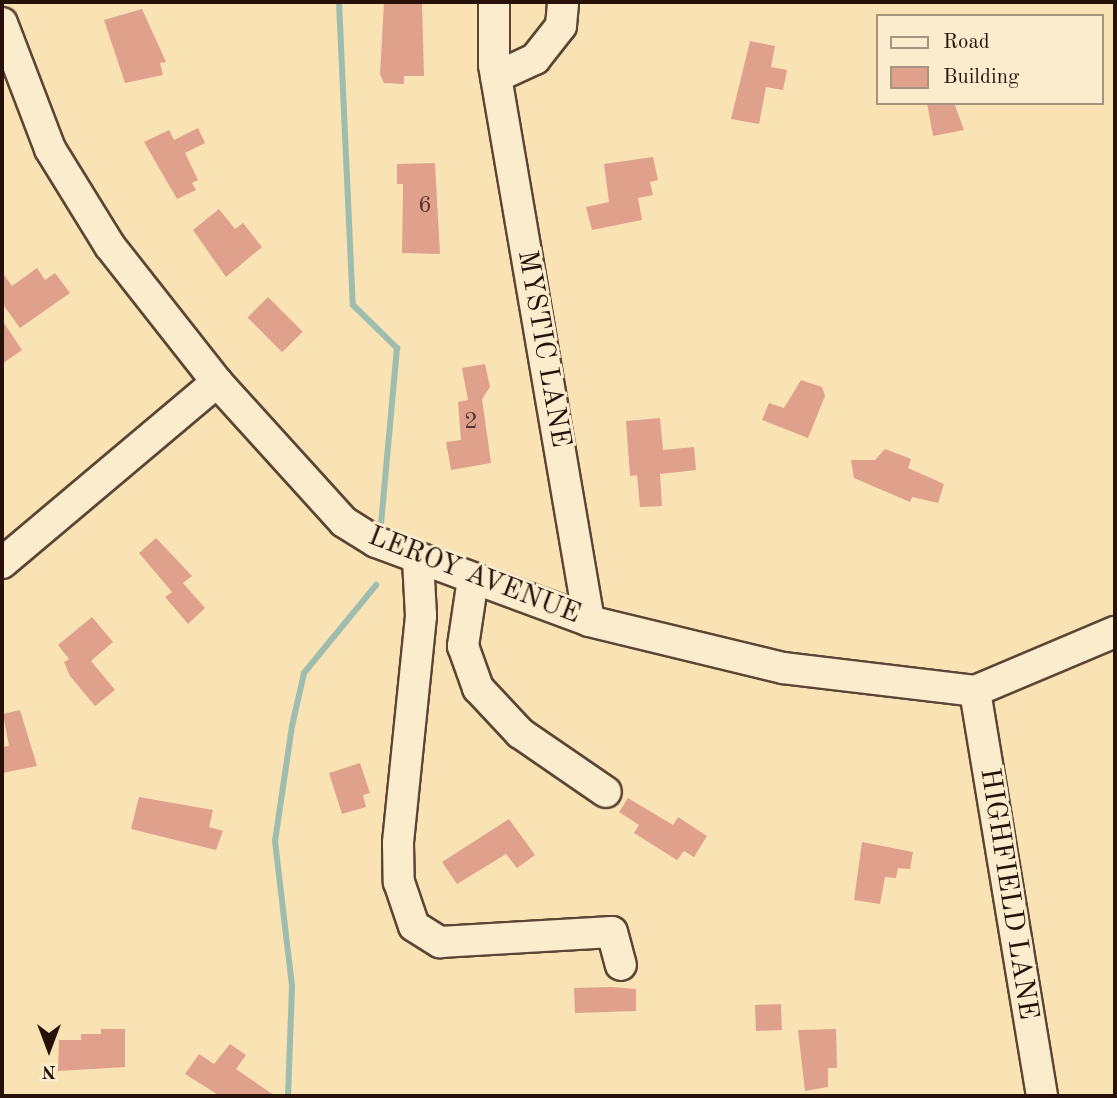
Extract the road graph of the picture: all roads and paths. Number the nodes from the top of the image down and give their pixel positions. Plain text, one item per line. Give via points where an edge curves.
1 (494, 2) edge
2 (564, 2) edge
3 (2, 23) edge
4 (496, 77) junction
5 (217, 382) junction
6 (418, 560) junction
7 (2, 561) edge
8 (473, 579) junction
9 (589, 621) junction
10 (1115, 632) edge
11 (975, 691) junction
12 (606, 792) dead end
13 (621, 965) dead end
14 (1042, 1096) edge

1 - 4 street, MYSTIC LANE
2 - 4 street via 561,26 535,59
3 - 5 street, LEROY AVENUE via 57,160 110,246
4 - 9 street, MYSTIC LANE
5 - 6 street, LEROY AVENUE via 344,522
5 - 7 street
6 - 8 street, LEROY AVENUE
6 - 13 street via 421,616 398,843 399,882 414,926 440,942 612,932
8 - 9 street, LEROY AVENUE
8 - 12 street via 463,646 478,688 520,733
9 - 11 street, LEROY AVENUE via 783,668
10 - 11 street, LEROY AVENUE
11 - 14 street, HIGHFIELD LANE

